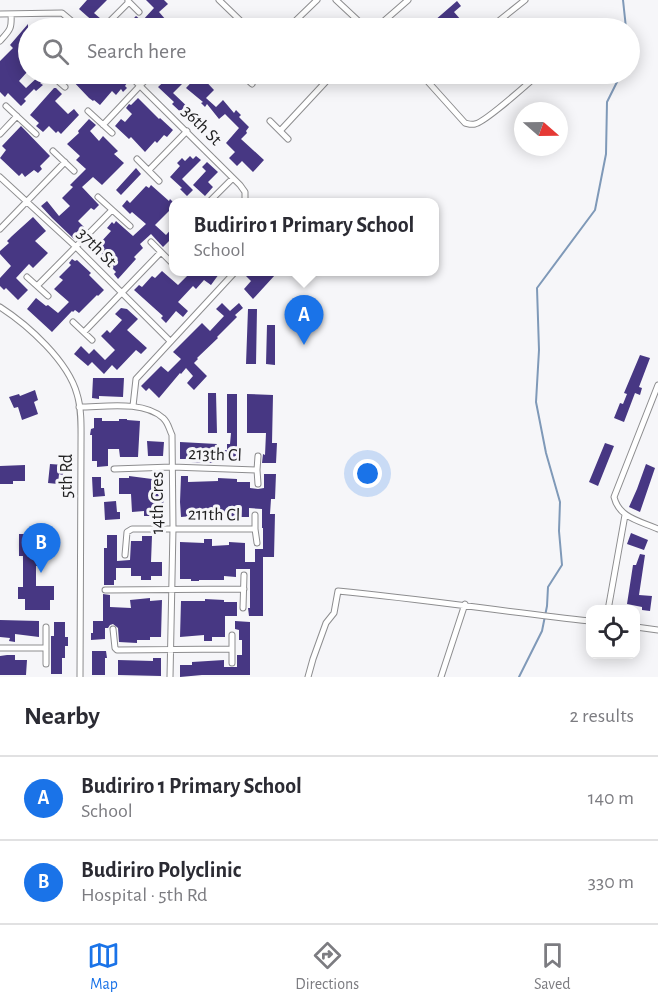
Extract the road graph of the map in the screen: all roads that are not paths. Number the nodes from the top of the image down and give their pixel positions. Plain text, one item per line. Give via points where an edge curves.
1 (219, 0) edge
2 (317, 0) edge
3 (336, 0) edge
4 (408, 0) edge
5 (525, 0) edge
6 (128, 1) edge
7 (139, 12) dead end
8 (0, 14) edge
9 (10, 14) junction
10 (68, 18) edge
11 (113, 18) edge
12 (238, 18) edge
13 (298, 18) edge
14 (355, 18) edge
15 (389, 18) edge
16 (502, 18) edge
17 (0, 41) edge
18 (62, 84) edge
19 (324, 84) edge
20 (431, 84) edge
21 (527, 84) edge
22 (141, 85) joint
23 (65, 87) dead end
24 (6, 106) dead end
25 (88, 111) dead end
26 (17, 116) junction
27 (270, 121) dead end
28 (103, 125) junction
29 (187, 131) junction
30 (280, 131) junction
31 (112, 133) dead end
32 (0, 134) edge
33 (36, 134) dead end
34 (288, 139) dead end
35 (53, 151) dead end
36 (137, 159) dead end
37 (64, 162) junction
38 (149, 170) junction
39 (74, 171) dead end
40 (0, 177) edge
41 (233, 178) junction
42 (159, 181) dead end
43 (98, 197) dead end
44 (214, 198) edge
45 (245, 198) edge
46 (27, 201) junction
47 (112, 210) junction
48 (130, 226) dead end
49 (0, 229) edge
50 (151, 242) dead end
51 (76, 247) junction
52 (161, 252) junction
53 (169, 260) edge
54 (231, 276) edge
55 (27, 277) dead end
56 (37, 286) junction
57 (122, 294) junction
58 (48, 296) dead end
59 (0, 307) edge
60 (73, 322) dead end
61 (84, 332) junction
62 (92, 340) dead end
63 (170, 341) junction
64 (658, 386) edge
65 (133, 406) junction
66 (79, 407) junction
67 (258, 456) dead end
68 (172, 467) junction
69 (114, 469) dead end
70 (257, 470) junction
71 (258, 484) dead end
72 (255, 515) dead end
73 (625, 515) junction
74 (173, 528) junction
75 (658, 528) edge
76 (255, 529) junction
77 (257, 543) dead end
78 (125, 555) dead end
79 (244, 575) dead end
80 (171, 589) junction
81 (244, 589) junction
82 (105, 590) dead end
83 (465, 604) junction
84 (609, 605) edge
85 (243, 608) dead end
86 (586, 620) edge
87 (46, 627) dead end
88 (640, 628) edge
89 (113, 629) dead end
90 (658, 630) edge
91 (232, 635) dead end
92 (0, 648) edge
93 (46, 648) junction
94 (231, 649) junction
95 (171, 650) junction
96 (232, 663) dead end
97 (46, 664) dead end
98 (80, 677) edge
99 (170, 677) edge
100 (308, 677) edge
101 (441, 677) edge

1 - 12 street
2 - 13 street
3 - 14 street
4 - 15 street
5 - 16 street
6 - 7 street
6 - 11 street
8 - 9 street
9 - 10 street via 62,13
9 - 17 street via 12,27
18 - 23 street
19 - 30 street
20 - 21 street via 465,123 475,124
22 - 28 street
22 - 29 street, 36th St
24 - 26 street
25 - 28 street
26 - 32 street
26 - 33 street
27 - 30 street
28 - 31 street
29 - 38 street
29 - 41 street, 36th St
30 - 34 street
35 - 37 street
36 - 38 street
37 - 39 street
37 - 46 street
38 - 42 street
40 - 46 street, 37th St
41 - 44 street
41 - 45 street, 36th St via 245,192
43 - 47 street
46 - 49 street
46 - 51 street, 37th St
47 - 48 street
47 - 51 street
50 - 52 street
51 - 56 street
51 - 57 street, 37th St
52 - 53 street
52 - 57 street
54 - 63 street
55 - 56 street
56 - 58 street
57 - 61 street
57 - 63 street, 37th St
59 - 66 street, 5th Rd via 16,317 57,357 67,370
60 - 61 street
61 - 62 street
63 - 65 street via 136,379
64 - 73 street via 614,494 617,507
65 - 66 street, 14th Cres
65 - 68 street, 14th Cres via 146,408 168,424
66 - 98 street, 5th Rd
67 - 70 street, 213th Cl
68 - 69 street, 213th Cl
68 - 70 street, 213th Cl
68 - 74 street, 14th Cres
70 - 71 street, 213th Cl
72 - 76 street, 211th Cl
73 - 75 street
73 - 84 street
74 - 76 street, 211th Cl
74 - 78 street, 211th Cl via 132,529 127,532
74 - 80 street, 14th Cres
76 - 77 street, 211th Cl
79 - 81 street
80 - 81 street
80 - 82 street
80 - 95 street, 14th Cres
81 - 85 street
83 - 86 street
83 - 100 street via 338,591 334,613 326,623
83 - 101 street
87 - 93 street
88 - 90 street
89 - 95 street via 117,650
91 - 94 street
92 - 93 street
93 - 97 street
94 - 95 street
94 - 96 street
95 - 99 street, 14th Cres

